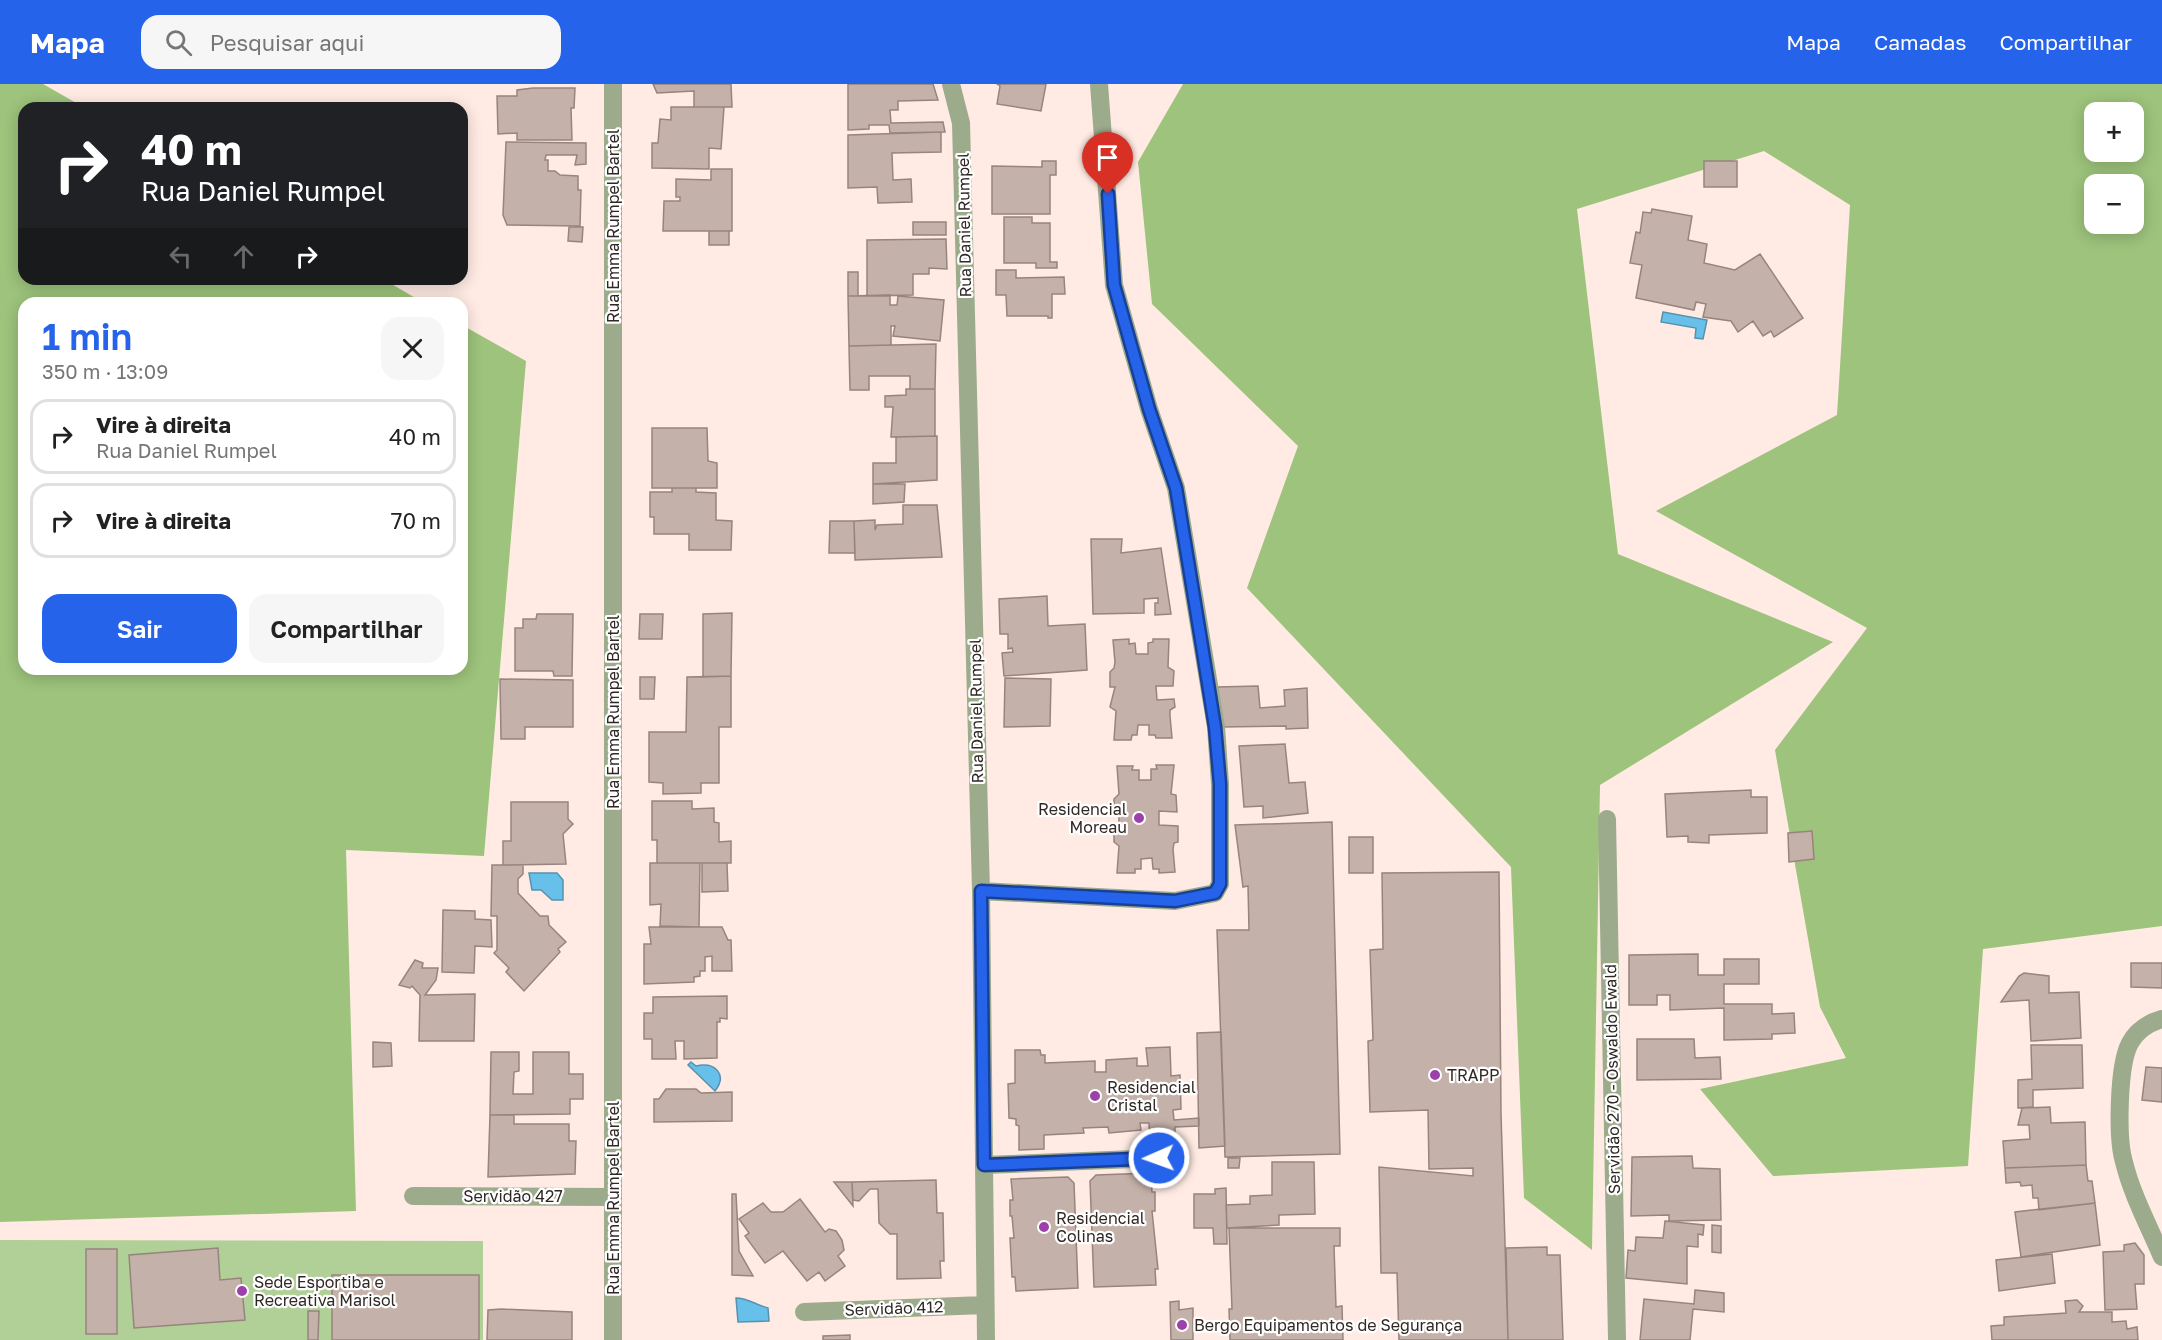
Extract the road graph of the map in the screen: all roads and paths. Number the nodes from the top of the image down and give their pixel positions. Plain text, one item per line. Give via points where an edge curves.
1 (613, 84) edge
2 (951, 84) edge
3 (1099, 84) edge
4 (1607, 819) dead end
5 (981, 891) junction
6 (2162, 1019) edge
7 (1159, 1158) dead end
8 (984, 1165) junction
9 (413, 1196) dead end
10 (612, 1197) junction
11 (2162, 1257) edge
12 (984, 1305) junction
13 (804, 1312) dead end
14 (613, 1340) edge
15 (986, 1340) edge
16 (1617, 1340) edge

1 - 10 street, Rua Emma Rumpel Bartel
2 - 5 street, Rua Daniel Rumpel via 961,123
3 - 5 street via 1114,285 1176,488 1215,727 1220,784 1220,884 1215,893 1175,901
4 - 16 street, Servidão 270 - Oswaldo Ewald
5 - 8 street, Rua Daniel Rumpel
6 - 11 street via 2137,1032 2128,1045 2120,1125 2123,1160
7 - 8 street
8 - 12 street, Rua Daniel Rumpel
9 - 10 street, Servidão 427
10 - 14 street, Rua Emma Rumpel Bartel
12 - 13 street, Servidão 412
12 - 15 street, Rua Daniel Rumpel

